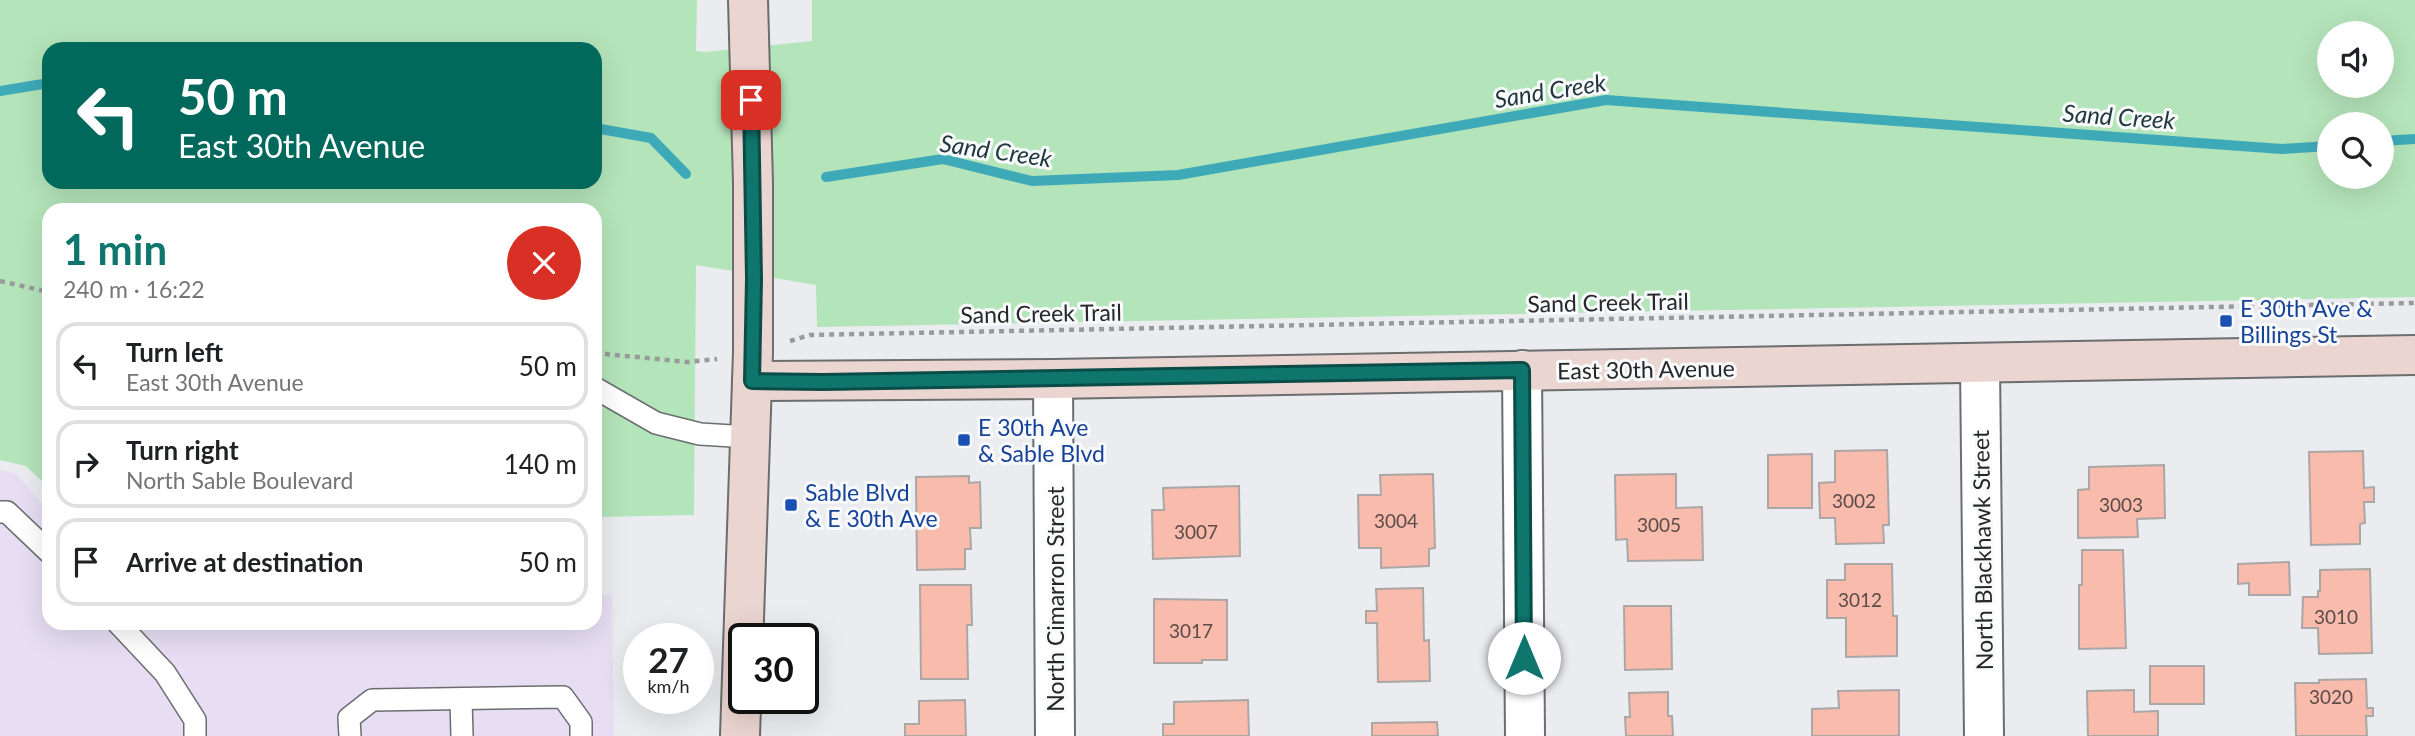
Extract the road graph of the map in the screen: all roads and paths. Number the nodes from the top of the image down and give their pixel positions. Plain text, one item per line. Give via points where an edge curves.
1 (748, 9) edge
2 (0, 281) edge
3 (42, 290) edge
4 (2415, 303) edge
5 (802, 337) dead end
6 (602, 354) edge
7 (2415, 355) edge
8 (688, 362) dead end
9 (1980, 364) junction
10 (1522, 370) junction
11 (1053, 379) junction
12 (752, 381) junction
13 (602, 392) edge
14 (749, 437) junction
15 (0, 512) edge
16 (42, 545) edge
17 (125, 630) edge
18 (461, 699) junction
19 (195, 736) edge
20 (350, 736) edge
21 (462, 736) edge
22 (581, 736) edge
23 (740, 736) edge
24 (1055, 736) edge
25 (1525, 736) edge
26 (1984, 736) edge

1 - 12 street
2 - 3 path
4 - 5 path, Sand Creek Trail
6 - 8 path
7 - 9 street, East 30th Avenue
9 - 10 street, East 30th Avenue
9 - 26 street, North Blackhawk Street
10 - 11 street, East 30th Avenue
10 - 25 street
11 - 12 street, East 30th Avenue
11 - 24 street, North Cimarron Street
12 - 14 street
13 - 14 lane via 656,423 700,434
14 - 23 street
15 - 16 lane via 7,512
17 - 19 lane via 165,673 195,720
18 - 20 lane via 372,700 349,718
18 - 21 lane
18 - 22 lane via 563,697 581,722

